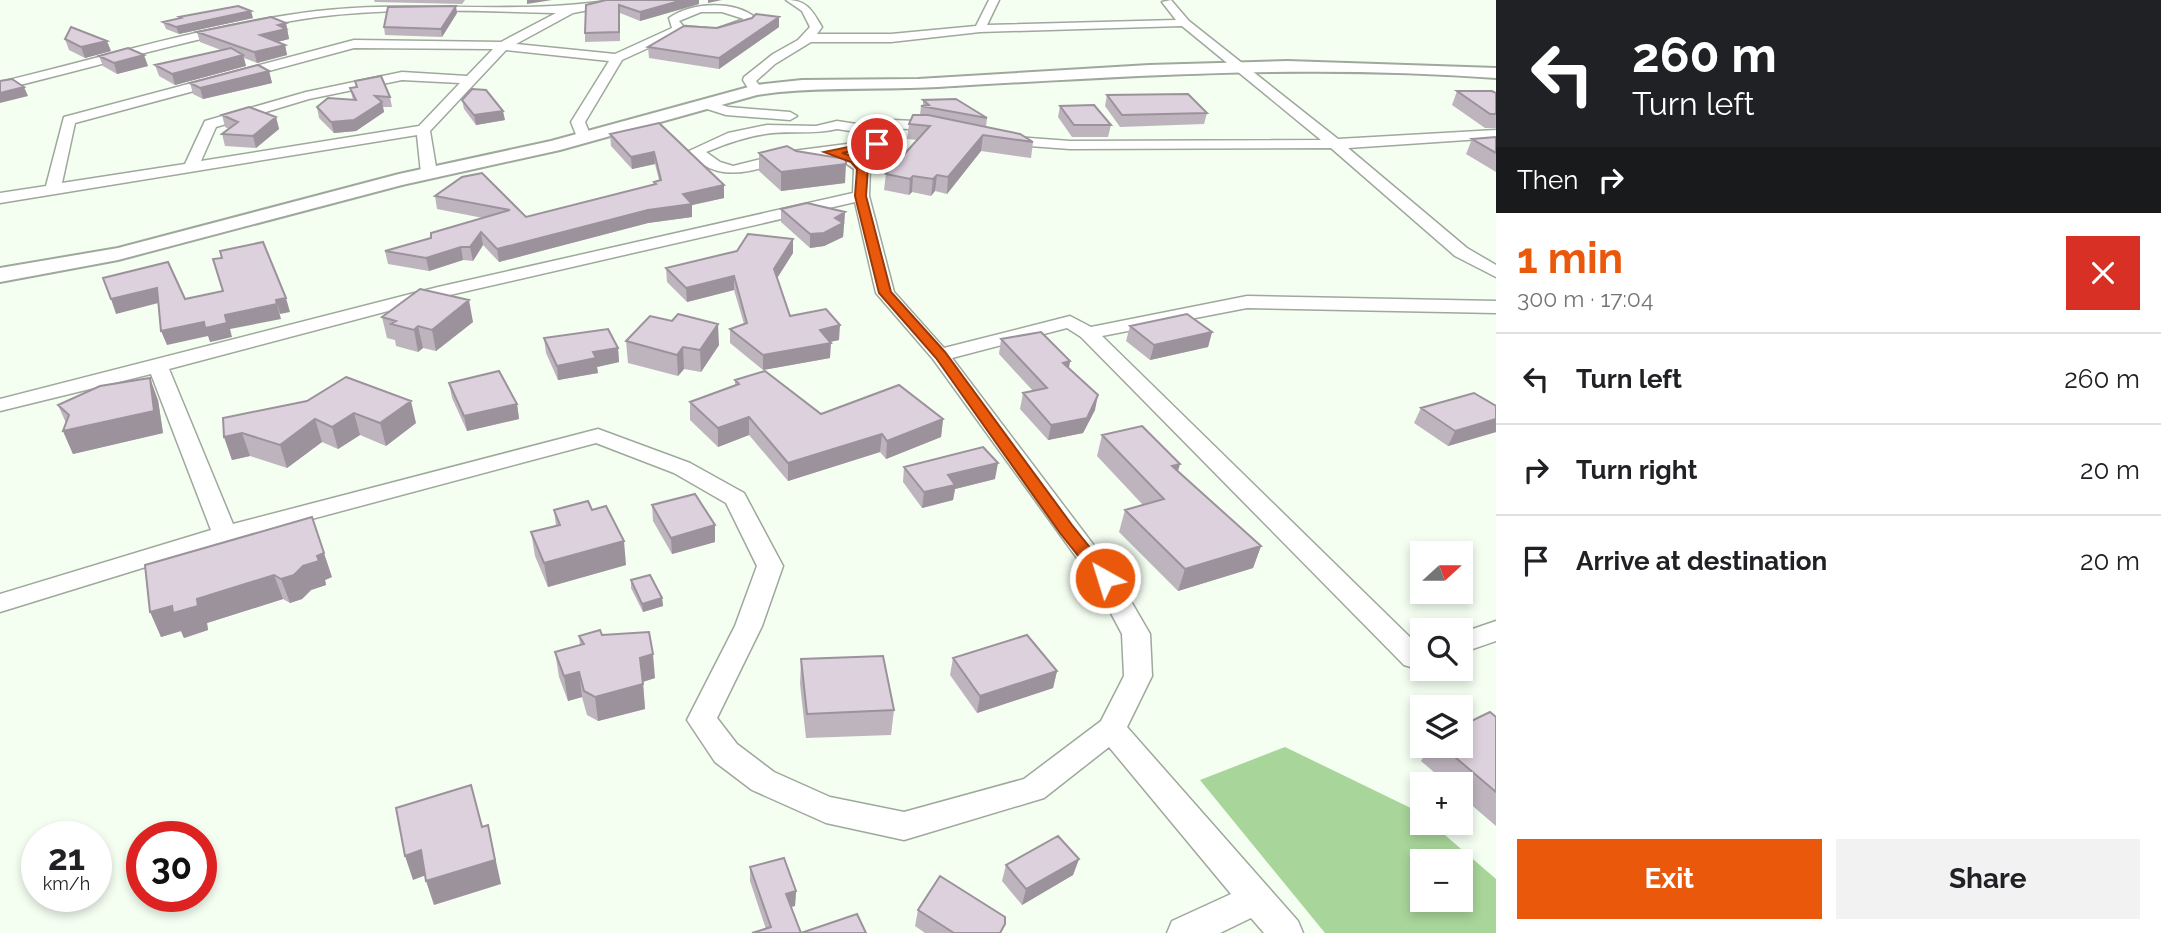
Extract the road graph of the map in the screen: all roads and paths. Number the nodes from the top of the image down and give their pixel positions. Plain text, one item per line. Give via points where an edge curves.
1 (636, 0) edge
2 (791, 0) edge
3 (994, 0) edge
4 (1167, 2) edge
5 (570, 10) junction
6 (1185, 23) junction
7 (678, 29) junction
8 (980, 29) junction
9 (809, 38) junction
10 (503, 46) junction
11 (617, 58) junction
12 (1236, 66) junction
13 (1496, 73) edge
14 (471, 80) junction
15 (0, 86) edge
16 (756, 90) junction
17 (706, 104) junction
18 (873, 127) junction
19 (952, 129) edge
20 (423, 130) junction
21 (1496, 134) edge
22 (584, 137) junction
23 (990, 137) edge
24 (1335, 144) junction
25 (829, 152) junction
26 (191, 167) junction
27 (429, 173) junction
28 (53, 189) junction
29 (860, 196) junction
30 (0, 198) edge
31 (1496, 272) edge
32 (0, 275) edge
33 (1496, 307) edge
34 (1088, 333) junction
35 (940, 355) junction
36 (158, 366) junction
37 (0, 405) edge
38 (225, 534) junction
39 (0, 603) edge
40 (1496, 632) edge
41 (1473, 639) edge
42 (1410, 654) edge
43 (1111, 729) junction
44 (1256, 899) junction
45 (1184, 933) edge
46 (1286, 933) edge

1 - 5 street
2 - 9 street via 811,15 816,27
3 - 8 street
4 - 6 street
5 - 10 street
5 - 15 street via 416,7 317,14
6 - 8 street
6 - 12 street
7 - 7 street via 717,33 750,19 730,10 696,11 673,20
7 - 11 street
8 - 9 street via 891,38
9 - 16 street via 749,80
10 - 11 street
10 - 14 street
10 - 28 street via 354,44 69,120
11 - 22 street via 578,122
12 - 13 street via 1380,64
12 - 16 street
12 - 24 street
14 - 20 street
14 - 26 street via 402,76 306,96 210,124
16 - 17 street
17 - 18 street via 726,111 853,119
17 - 22 street
18 - 19 street via 927,124
18 - 25 street via 877,144
18 - 25 street via 767,129 696,151 729,171 789,156
20 - 26 street
20 - 27 street
21 - 24 street
22 - 27 street
23 - 24 street via 1070,145
24 - 31 street via 1461,252
25 - 29 street via 855,160 862,168
26 - 28 street
27 - 32 street via 118,254
28 - 30 street
29 - 35 street via 885,293
29 - 36 street via 438,292
33 - 34 street via 1247,302
34 - 35 street via 1070,322
34 - 42 street
35 - 43 street via 1105,578 1136,634 1138,676
36 - 37 street
36 - 38 street
38 - 39 street
38 - 43 street via 598,436 682,468 736,498 756,534 770,566 762,597 702,720 726,753 763,781 826,810 904,826 1034,789
40 - 41 street
43 - 44 street
44 - 45 street
44 - 46 street

